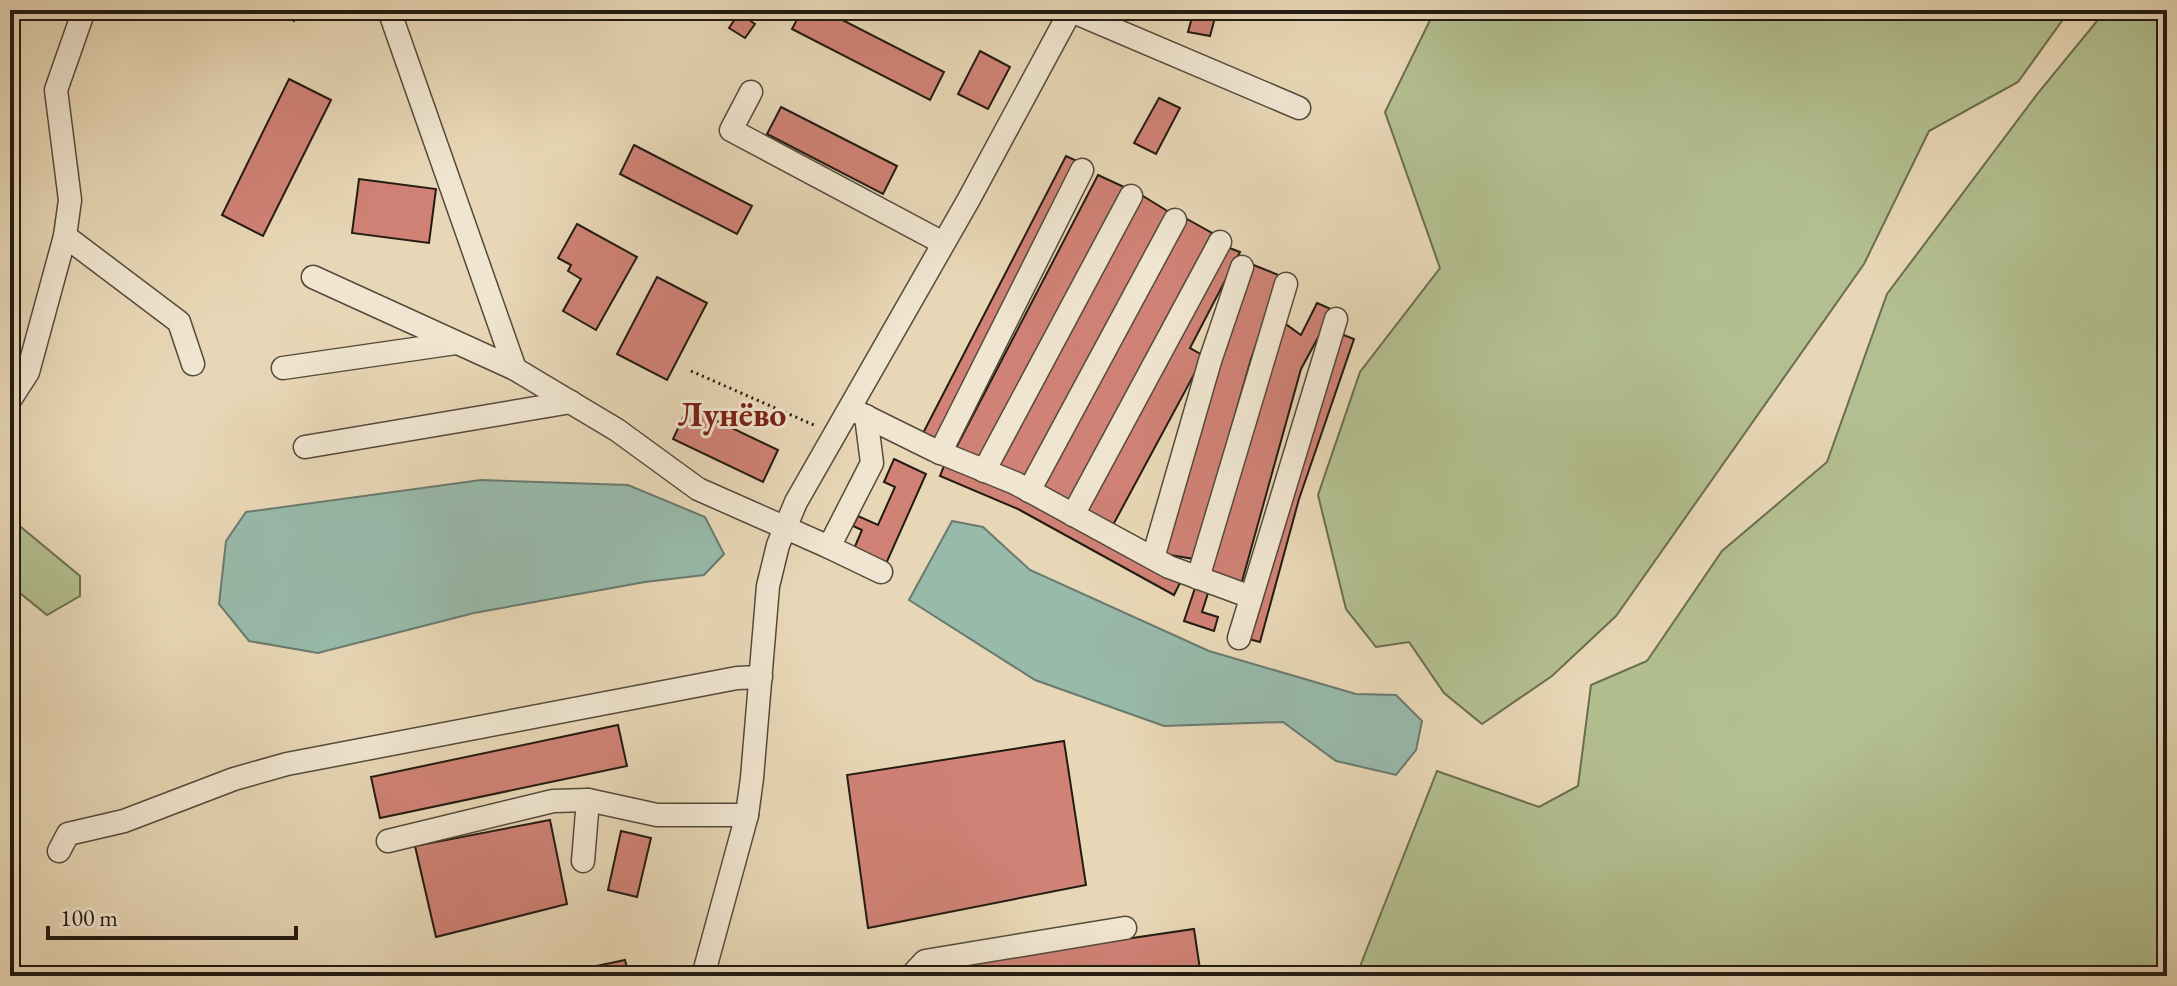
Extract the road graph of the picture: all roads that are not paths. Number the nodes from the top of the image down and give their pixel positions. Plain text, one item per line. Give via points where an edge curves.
1 (84, 10) edge
2 (389, 10) edge
3 (1071, 10) edge
4 (751, 92) dead end
5 (1299, 108) dead end
6 (1082, 170) dead end
7 (1131, 196) dead end
8 (1175, 220) dead end
9 (65, 236) junction
10 (1220, 242) dead end
11 (943, 243) junction
12 (1242, 267) dead end
13 (313, 277) dead end
14 (1286, 284) dead end
15 (1336, 319) dead end
16 (458, 343) junction
17 (193, 364) dead end
18 (283, 368) dead end
19 (515, 369) junction
20 (10, 400) edge
21 (571, 402) junction
22 (857, 412) junction
23 (305, 447) dead end
24 (940, 453) junction
25 (984, 471) junction
26 (1029, 491) junction
27 (1073, 515) junction
28 (786, 527) junction
29 (829, 547) junction
30 (1153, 558) junction
31 (881, 572) dead end
32 (1198, 578) junction
33 (1251, 597) junction
34 (1239, 638) dead end
35 (761, 677) junction
36 (588, 800) junction
37 (747, 815) junction
38 (388, 841) dead end
39 (59, 851) dead end
40 (583, 861) dead end
41 (1125, 928) dead end
42 (703, 976) edge
43 (911, 976) edge

1 - 9 street via 56,90 70,200
2 - 19 street
3 - 5 street
3 - 11 street
4 - 11 street via 731,130
6 - 24 street
7 - 25 street
8 - 26 street
9 - 17 street via 179,322
9 - 20 street via 28,372
10 - 27 street
11 - 22 street
12 - 30 street
13 - 16 street
14 - 32 street
15 - 33 street
16 - 18 street
16 - 19 street
19 - 21 street
21 - 23 street
21 - 28 street via 698,489
22 - 24 street
22 - 28 street via 834,434
22 - 29 street via 872,463
24 - 25 street
25 - 26 street
26 - 27 street
27 - 30 street
28 - 29 street
28 - 35 street via 768,586
29 - 31 street
30 - 32 street
32 - 33 street
33 - 34 street
35 - 37 street
35 - 39 street via 721,680 287,764 124,821 68,834
36 - 37 street via 657,815
36 - 38 street via 553,801
36 - 40 street
37 - 42 street
41 - 43 street via 925,961

